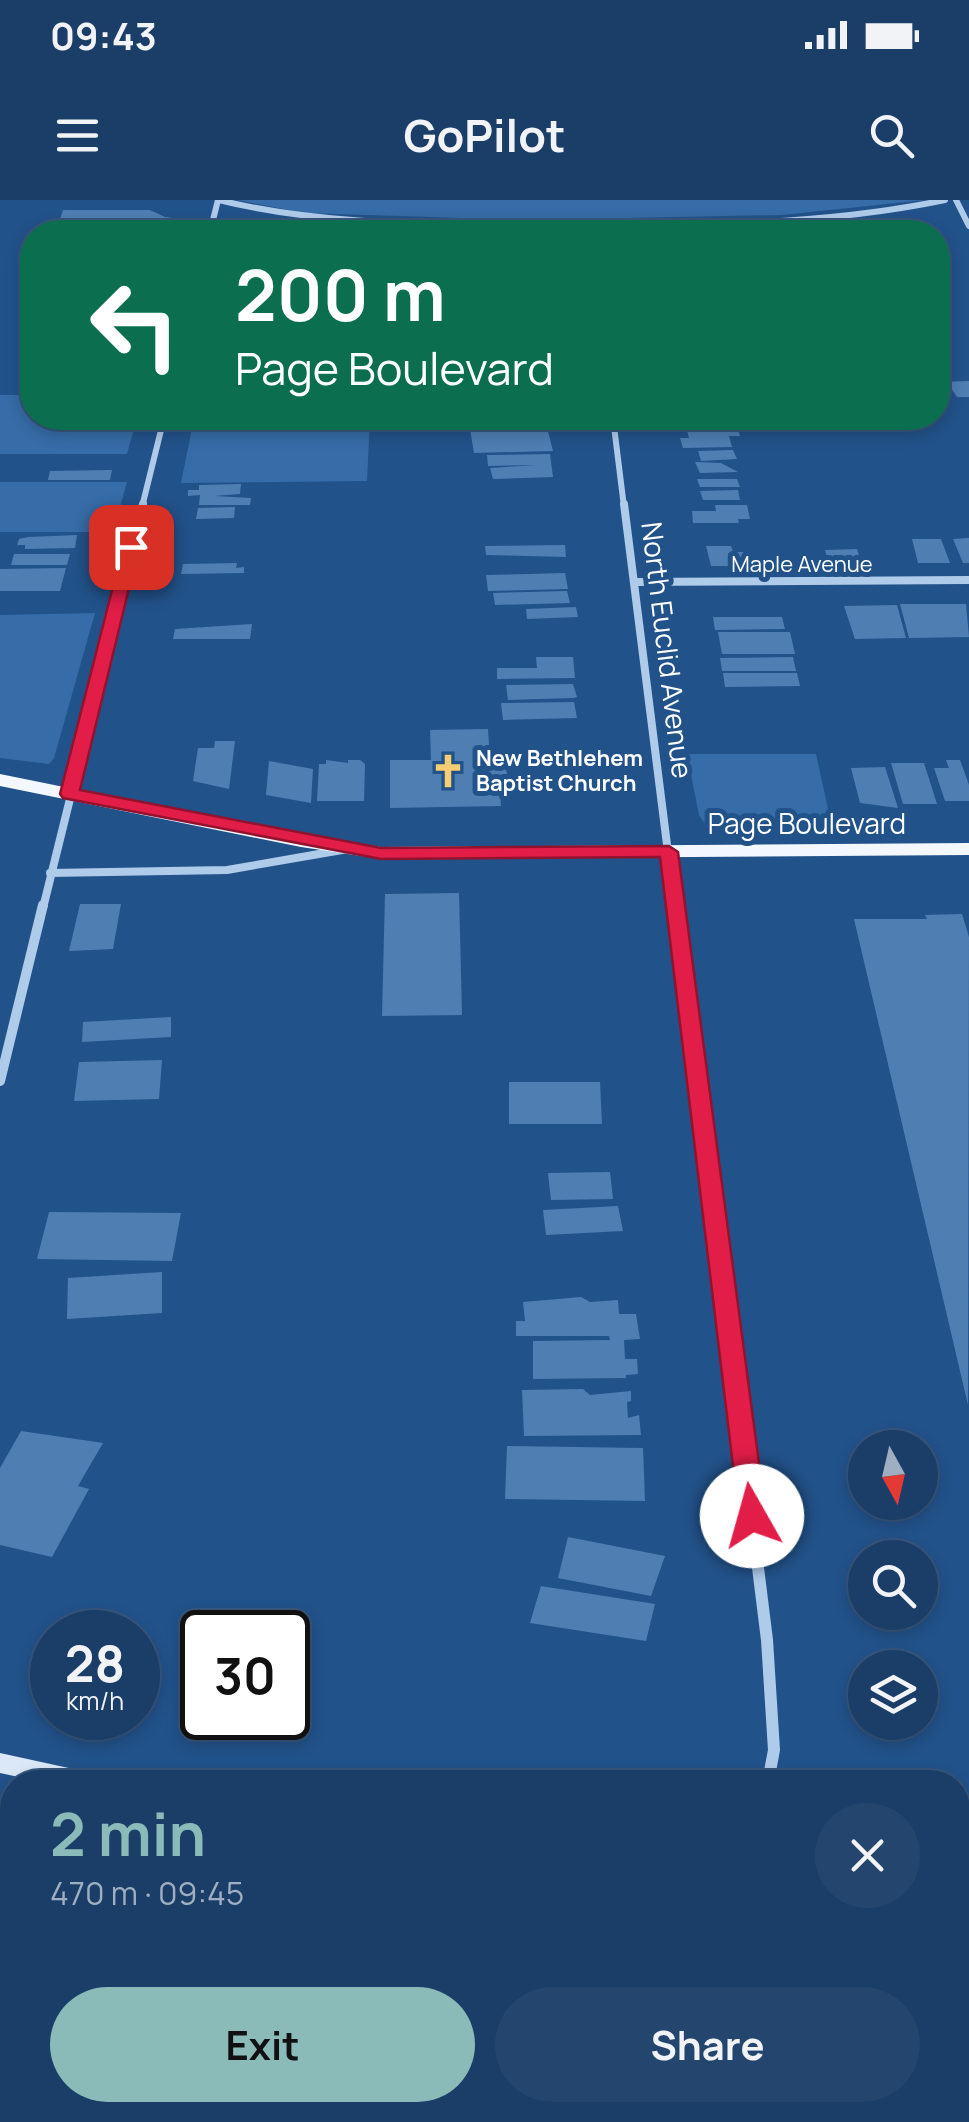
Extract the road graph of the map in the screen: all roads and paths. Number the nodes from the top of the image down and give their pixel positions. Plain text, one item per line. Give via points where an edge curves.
1 (218, 200) edge
2 (945, 200) edge
3 (956, 200) edge
4 (427, 220) edge
5 (697, 220) edge
6 (969, 226) edge
7 (161, 430) edge
8 (615, 430) edge
9 (969, 580) edge
10 (634, 582) junction
11 (0, 780) edge
12 (70, 794) junction
13 (346, 849) junction
14 (969, 849) edge
15 (669, 852) junction
16 (50, 873) junction
17 (0, 1081) edge
18 (0, 1763) edge
19 (32, 1770) edge
20 (770, 1770) edge

1 - 4 street via 253,212
2 - 5 street via 833,215
3 - 6 street
7 - 12 street
8 - 10 street, North Euclid Avenue
9 - 10 street, Maple Avenue
10 - 15 street, North Euclid Avenue
11 - 12 main road, Page Boulevard
12 - 13 main road, Page Boulevard
12 - 16 street
13 - 15 main road, Page Boulevard
13 - 16 street, Page Boulevard via 227,870
14 - 15 main road, Page Boulevard
15 - 20 street, North Euclid Avenue via 771,1676
16 - 17 street
18 - 19 main road

